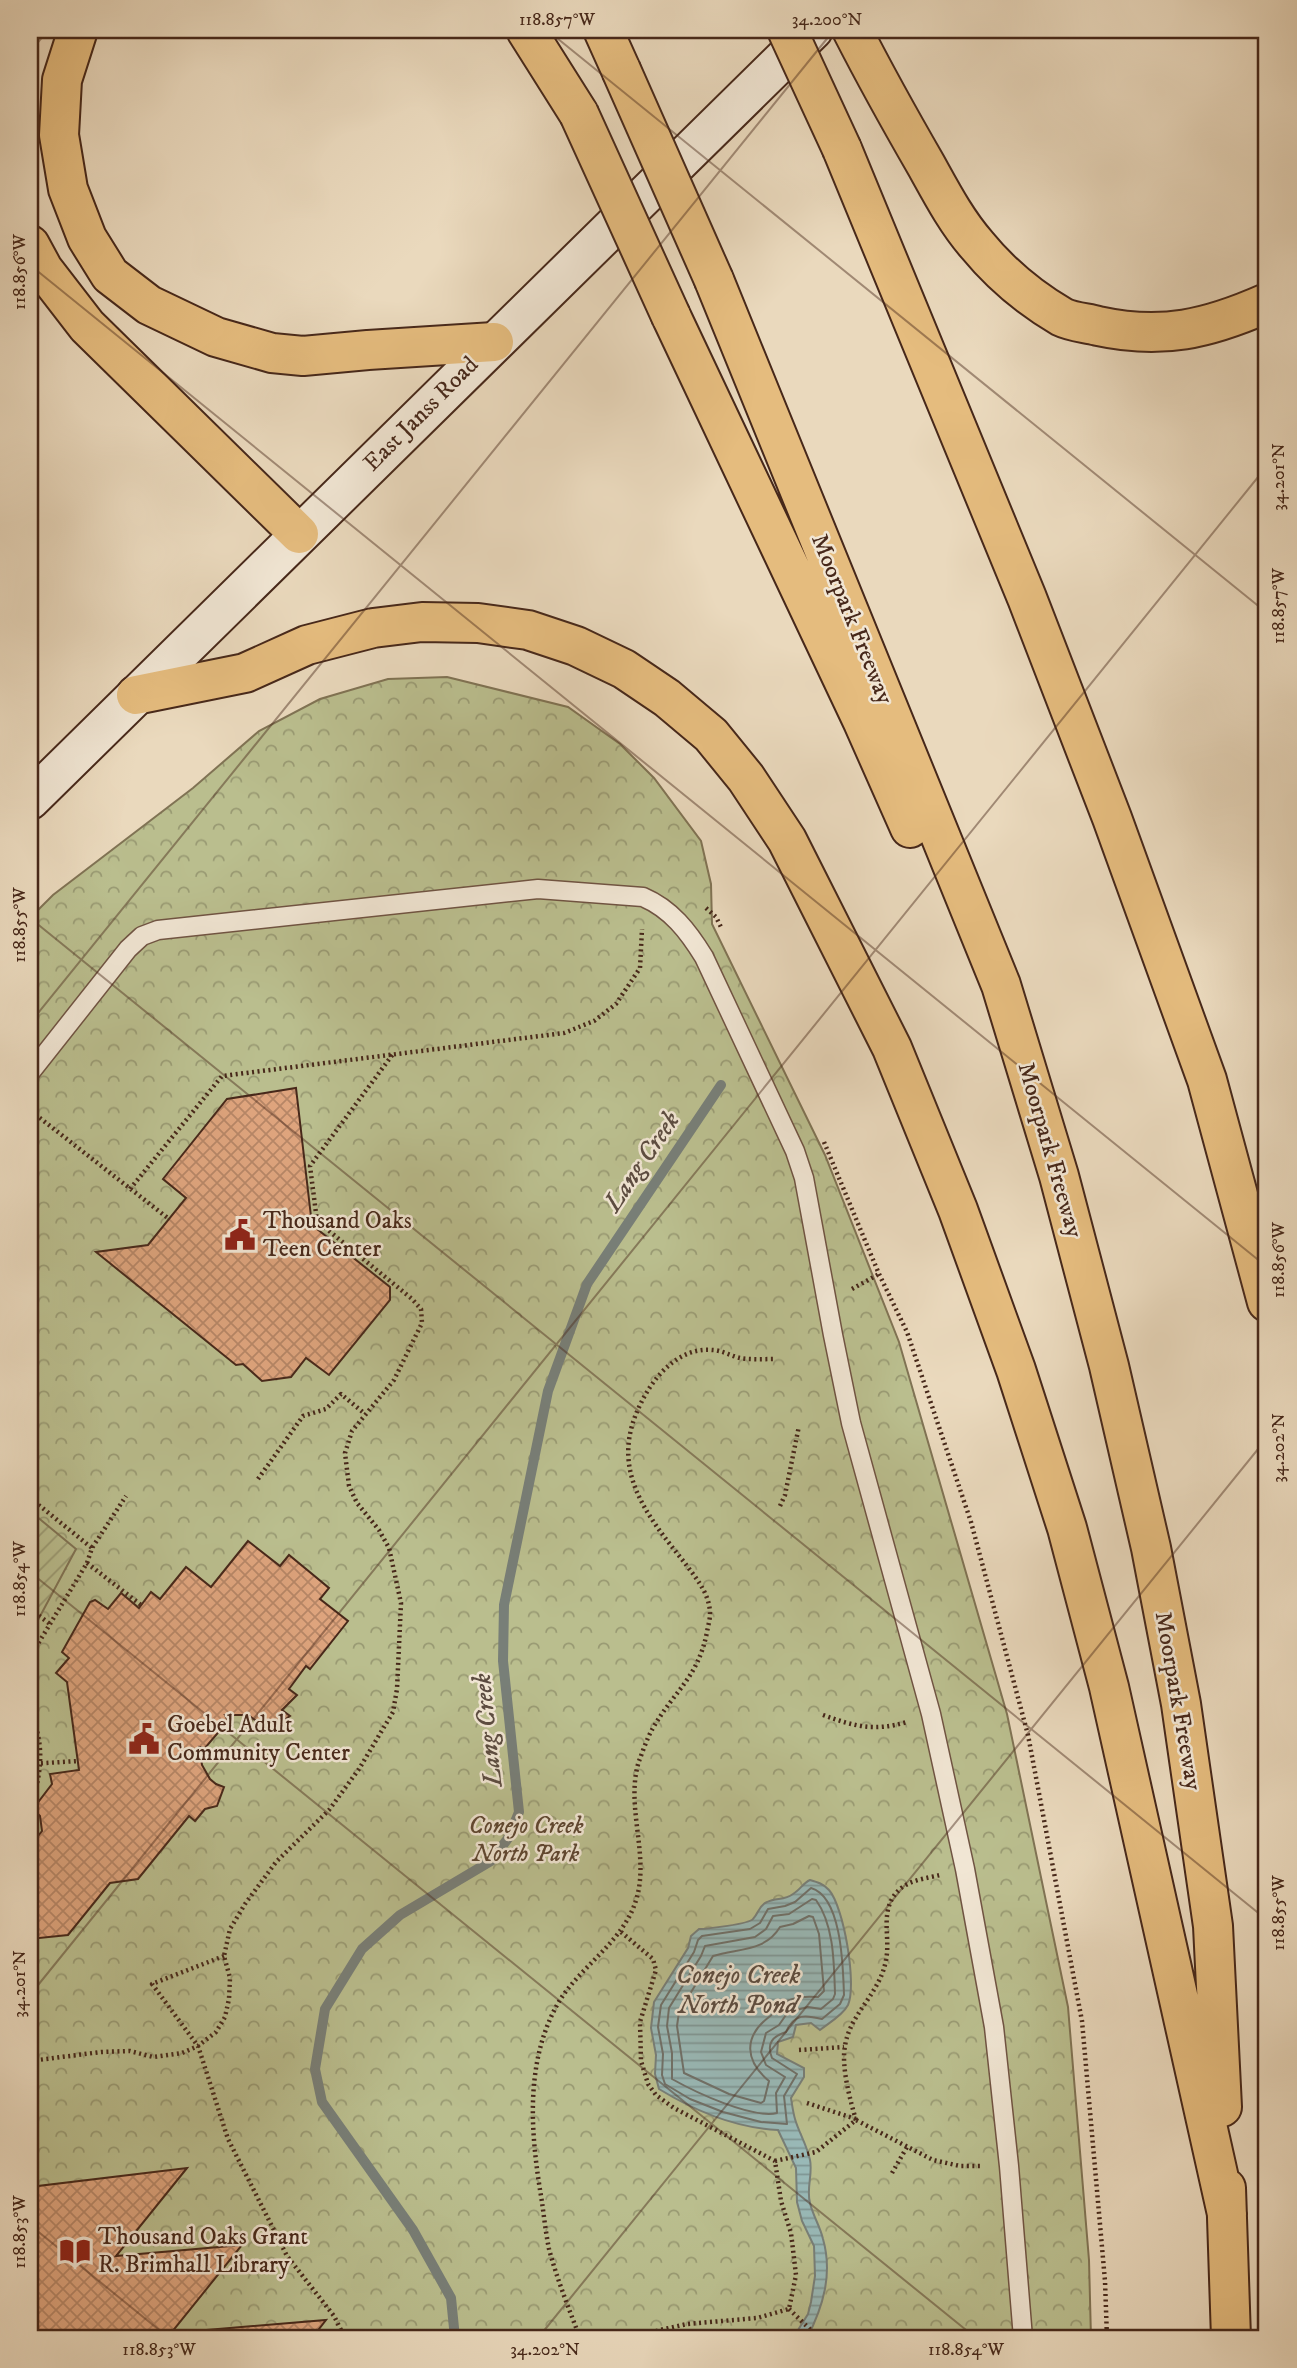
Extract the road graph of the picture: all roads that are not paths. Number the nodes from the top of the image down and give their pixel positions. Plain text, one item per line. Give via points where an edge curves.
1 (78, 30) edge
2 (526, 30) edge
3 (603, 30) edge
4 (787, 30) edge
5 (813, 30) edge
6 (852, 30) edge
7 (30, 245) edge
8 (1267, 303) edge
9 (494, 342) junction
10 (299, 534) junction
11 (136, 695) junction
12 (30, 800) edge
13 (30, 1073) edge
14 (1046, 1134) junction
15 (1267, 1302) edge
16 (1227, 2214) junction
17 (1023, 2338) edge
18 (1231, 2338) edge

1 - 9 highway via 62,80 59,135 68,189 88,238 110,275 149,305 216,337 272,353 314,356
2 - 14 highway, bridge via 579,114 863,722
3 - 14 highway, Moorpark Freeway, bridge via 714,279 1001,985
4 - 15 highway, bridge via 842,149 1027,598 1112,818 1207,1080
5 - 9 main road, East Janss Road
6 - 8 highway via 949,205 977,245 1020,288 1064,318 1151,334 1184,331
7 - 10 highway via 87,326
9 - 10 main road, East Janss Road
10 - 11 main road, East Janss Road
11 - 12 main road, East Janss Road
11 - 16 highway via 244,673 307,645 373,628 450,622 528,629 624,669 667,698 711,735 746,778 787,840 892,1048 1016,1370 1067,1528 1109,1687
13 - 17 lane via 128,949 158,930 538,889 643,897 659,904 694,940 804,1178 851,1423 931,1714 994,2027
14 - 16 highway, Moorpark Freeway via 1109,1366 1181,1704 1213,1926
16 - 18 highway, Moorpark Freeway

